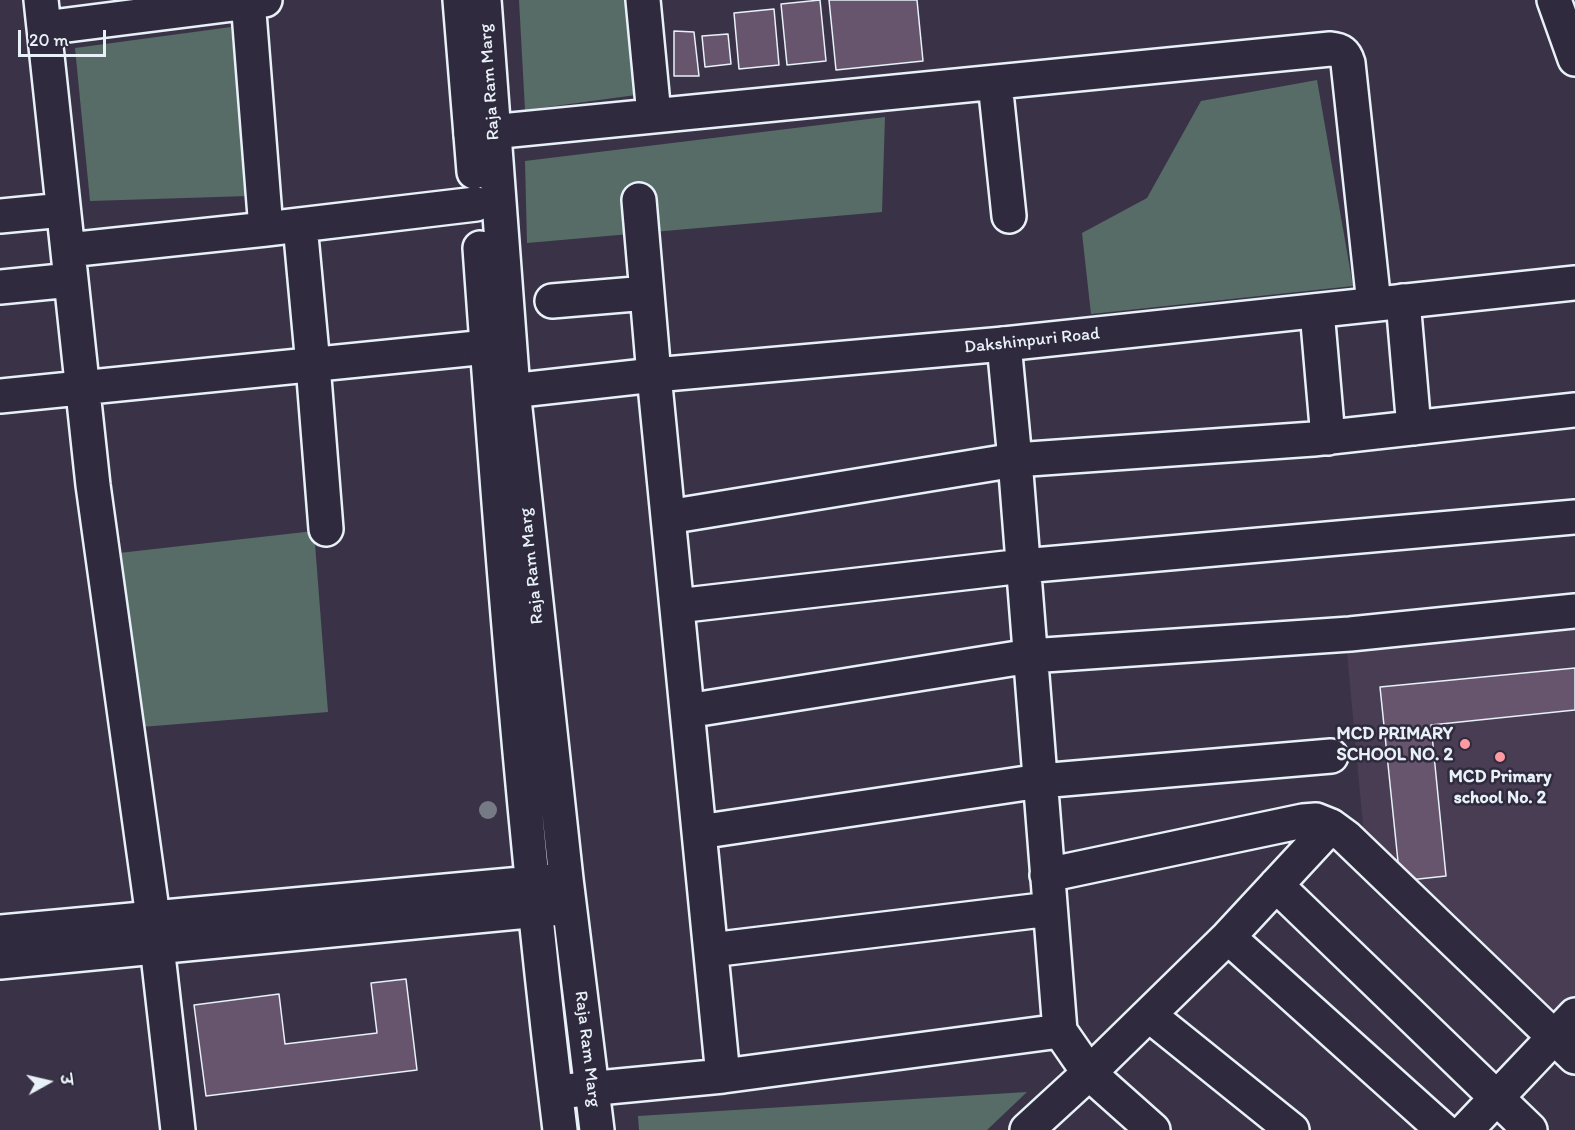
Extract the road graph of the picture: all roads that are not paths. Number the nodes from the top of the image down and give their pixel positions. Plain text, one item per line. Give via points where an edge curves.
1 (460, 0) edge
2 (484, 0) edge
3 (643, 0) edge
4 (1554, 0) edge
5 (254, 1) edge
6 (42, 14) edge
7 (1575, 60) edge
8 (994, 83) junction
9 (654, 115) junction
10 (482, 132) junction
11 (639, 200) dead end
12 (476, 204) junction
13 (63, 210) junction
14 (0, 216) edge
15 (1009, 216) dead end
16 (300, 225) junction
17 (266, 229) junction
18 (69, 265) junction
19 (1575, 283) edge
20 (0, 287) edge
21 (647, 292) junction
22 (552, 302) dead end
23 (1388, 303) junction
24 (1317, 311) junction
25 (1004, 344) junction
26 (487, 347) junction
27 (314, 365) junction
28 (654, 375) junction
29 (83, 389) junction
30 (501, 392) junction
31 (0, 396) edge
32 (1575, 410) edge
33 (1414, 428) junction
34 (1328, 438) junction
35 (1015, 460) junction
36 (668, 517) junction
37 (1575, 517) edge
38 (326, 529) dead end
39 (1023, 566) junction
40 (676, 606) junction
41 (1575, 611) edge
42 (1030, 656) junction
43 (687, 711) junction
44 (1331, 756) dead end
45 (1040, 781) junction
46 (1331, 826) junction
47 (699, 832) junction
48 (1047, 875) junction
49 (1276, 885) junction
50 (568, 893) junction
51 (534, 897) junction
52 (1050, 909) junction
53 (0, 932) edge
54 (154, 932) junction
55 (1228, 937) junction
56 (711, 950) junction
57 (0, 962) edge
58 (1149, 1015) junction
59 (1060, 1031) junction
60 (1568, 1036) edge
61 (1089, 1073) junction
62 (723, 1076) junction
63 (592, 1089) junction
64 (556, 1092) junction
65 (1496, 1099) junction
66 (1029, 1129) edge
67 (178, 1130) edge
68 (560, 1130) edge
69 (597, 1130) edge
70 (1153, 1130) edge
71 (1292, 1130) edge
72 (1443, 1130) edge
73 (1466, 1130) edge
74 (1530, 1130) edge

1 - 10 street, Raja Ram Marg
2 - 10 street, Raja Ram Marg
3 - 9 street
4 - 7 street
5 - 6 street
5 - 17 street
6 - 13 street
8 - 9 street
8 - 15 street
8 - 23 street via 1339,50 1348,63
9 - 10 street
10 - 12 street, Raja Ram Marg
10 - 30 street, Raja Ram Marg
11 - 21 street
12 - 16 street
12 - 26 street, Raja Ram Marg
13 - 14 street
13 - 18 street
16 - 17 street
16 - 27 street
17 - 18 street
18 - 20 street
18 - 29 street
19 - 23 street, Dakshinpuri Road
21 - 22 street
21 - 28 street
23 - 24 street, Dakshinpuri Road
23 - 33 street
24 - 25 street, Dakshinpuri Road
24 - 34 street
25 - 28 street, Dakshinpuri Road
25 - 35 street
26 - 27 street
26 - 30 street, Raja Ram Marg
27 - 29 street
27 - 38 street
28 - 30 street, Dakshinpuri Road
28 - 36 street
29 - 31 street
29 - 54 street
30 - 50 street, Raja Ram Marg
30 - 51 street, Raja Ram Marg
32 - 33 street
33 - 34 street
34 - 35 street
35 - 36 street
35 - 39 street
36 - 40 street
37 - 39 street
39 - 40 street
39 - 42 street
40 - 43 street
41 - 42 street via 1350,634
42 - 43 street
42 - 45 street
43 - 47 street
44 - 45 street
45 - 47 street
45 - 48 street
46 - 48 street via 1316,820 1303,821
46 - 49 street
46 - 60 street
47 - 56 street
48 - 52 street
49 - 55 street
49 - 65 street
50 - 51 street
50 - 63 street, Raja Ram Marg
51 - 54 street
51 - 64 street, Raja Ram Marg
52 - 56 street
52 - 59 street
53 - 54 street
54 - 57 street
54 - 67 street
55 - 58 street
55 - 72 street
56 - 62 street
58 - 61 street
58 - 71 street
59 - 61 street
59 - 62 street
60 - 65 street
61 - 66 street
61 - 70 street
62 - 63 street
63 - 64 street
63 - 69 street, Raja Ram Marg
64 - 68 street, Raja Ram Marg
65 - 73 street
65 - 74 street

